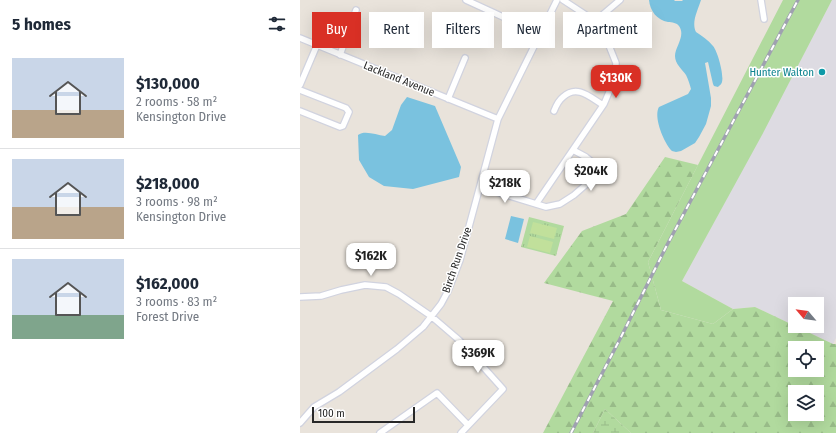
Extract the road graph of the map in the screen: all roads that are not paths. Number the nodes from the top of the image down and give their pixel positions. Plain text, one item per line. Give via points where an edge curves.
1 (468, 0) edge
2 (557, 0) edge
3 (563, 0) edge
4 (620, 0) edge
5 (761, 0) edge
6 (356, 10) dead end
7 (551, 12) edge
8 (582, 12) edge
9 (606, 12) edge
10 (502, 16) edge
11 (764, 19) dead end
12 (300, 38) edge
13 (312, 43) edge
14 (316, 48) edge
15 (324, 48) edge
16 (533, 48) edge
17 (610, 48) edge
18 (340, 55) junction
19 (465, 58) dead end
20 (300, 85) edge
21 (300, 90) edge
22 (448, 99) junction
23 (603, 105) junction
24 (554, 110) dead end
25 (300, 111) edge
26 (498, 119) junction
27 (573, 150) junction
28 (480, 187) junction
29 (536, 204) junction
30 (300, 297) edge
31 (431, 316) junction
32 (300, 423) edge
33 (468, 425) junction
34 (380, 433) edge
35 (461, 433) edge

1 - 10 street
2 - 7 street, Birch Run Drive
3 - 8 street
4 - 9 street
5 - 11 street
6 - 18 street
12 - 13 street, Lackland Avenue
14 - 20 street
15 - 18 street, Lackland Avenue
16 - 26 street, Birch Run Drive
17 - 23 street via 616,63 615,78
18 - 22 street, Lackland Avenue
19 - 22 street
21 - 25 street via 346,108 349,112 343,126 340,127
22 - 26 street, Lackland Avenue
23 - 24 street via 576,90 562,98
23 - 27 street
26 - 28 street, Birch Run Drive
27 - 29 street
27 - 29 street via 592,162 590,181 560,204 546,207
28 - 29 street
28 - 31 street, Birch Run Drive via 460,260 448,291
30 - 31 street via 321,296 365,285 386,287
31 - 32 street, Birch Run Drive via 423,327 397,349 339,392 314,407
31 - 33 street via 459,340 503,389
33 - 34 street via 438,393
33 - 35 street

